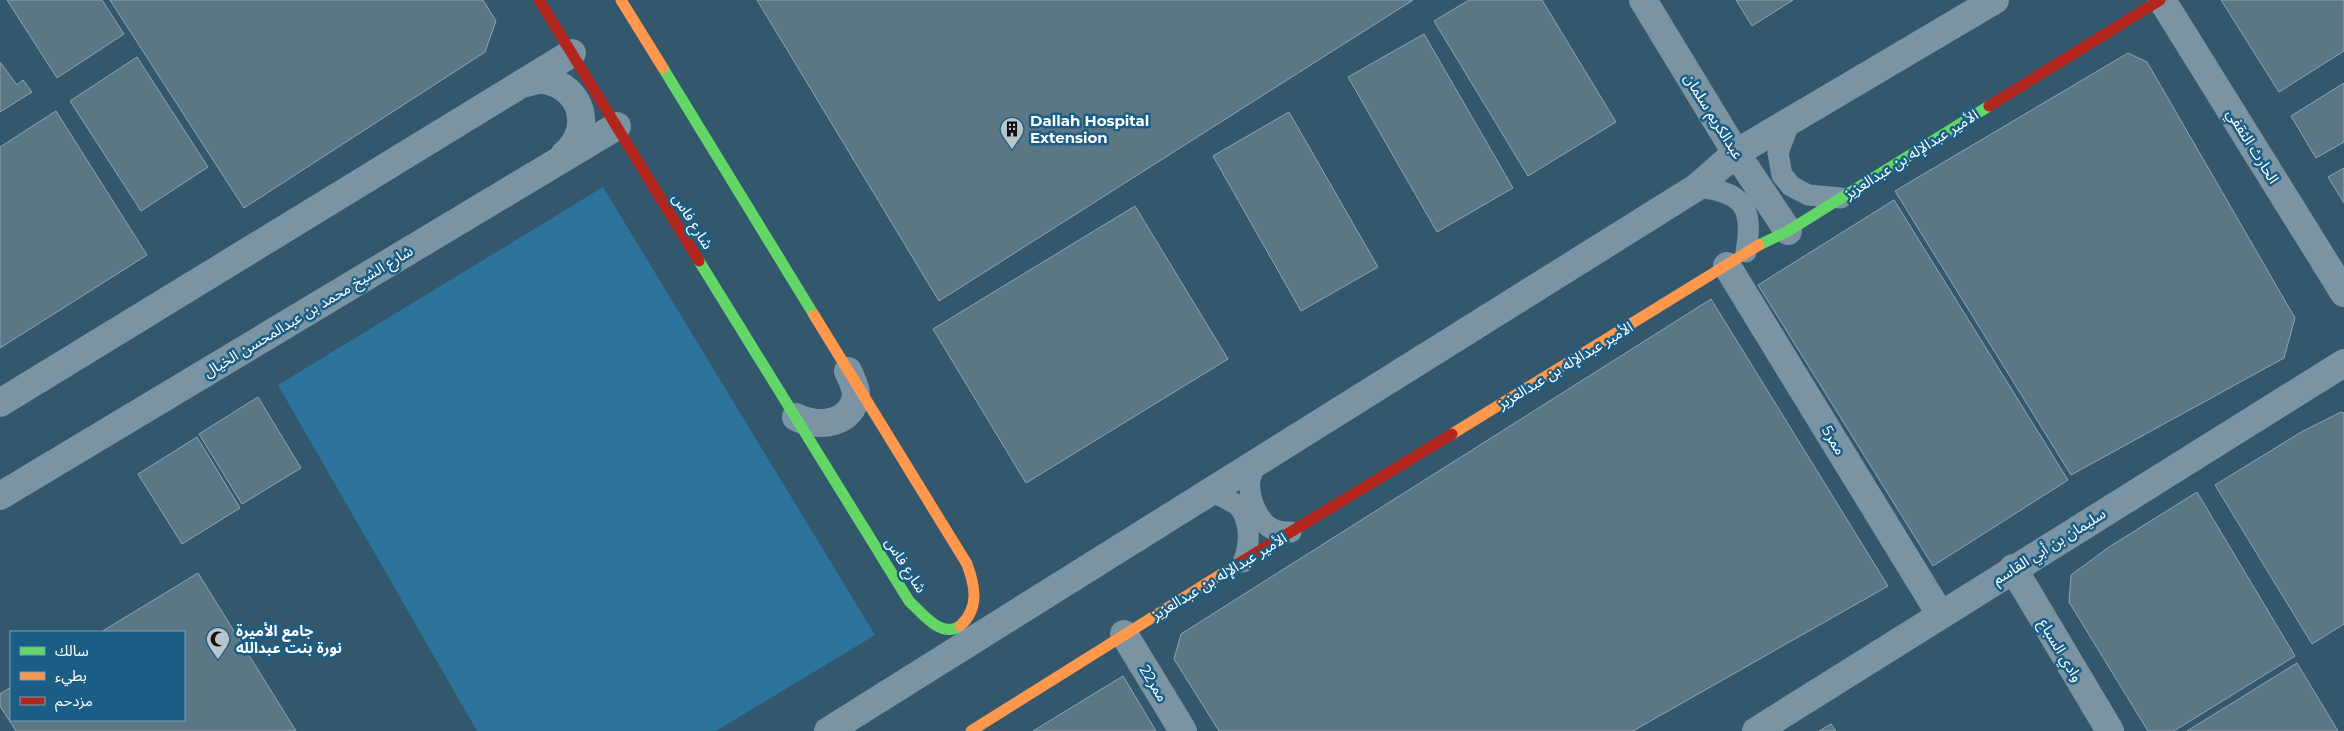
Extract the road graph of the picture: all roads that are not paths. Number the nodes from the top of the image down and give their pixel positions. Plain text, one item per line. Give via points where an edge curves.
1 (539, 0) edge
2 (621, 0) edge
3 (1643, 0) edge
4 (1995, 0) edge
5 (2161, 0) edge
6 (572, 53) junction
7 (521, 84) junction
8 (1790, 121) junction
9 (617, 126) junction
10 (1736, 153) junction
11 (557, 161) junction
12 (1697, 187) junction
13 (1841, 198) junction
14 (1788, 231) junction
15 (1737, 259) junction
16 (2344, 293) edge
17 (2344, 362) edge
18 (848, 371) junction
19 (0, 403) edge
20 (796, 418) junction
21 (1255, 465) junction
22 (1212, 492) junction
23 (0, 496) edge
24 (1291, 532) junction
25 (1243, 562) junction
26 (2013, 568) junction
27 (1940, 614) junction
28 (1124, 634) junction
29 (828, 731) edge
30 (971, 731) edge
31 (1183, 731) edge
32 (1756, 731) edge
33 (2110, 731) edge

1 - 6 street, شارع فاس
2 - 18 street, شارع فاس
3 - 10 street, عبدالكريم سلمان
4 - 8 street
5 - 13 street, الأمير عبدالإله بن عبدالعزيز
5 - 16 street, الحارث الثقفي
6 - 7 street
6 - 9 street, شارع فاس
7 - 11 street via 542,80 564,86 578,103 582,126 574,146
7 - 19 street
8 - 10 street
8 - 13 lane via 1778,153 1782,175 1792,186 1808,195
9 - 11 street, شارع الشيخ محمد بن عبدالمحسن الخيال
9 - 20 street, شارع فاس
10 - 12 street
10 - 14 street, عبدالكريم سلمان
11 - 23 street, شارع الشيخ محمد بن عبدالمحسن الخيال
12 - 15 lane via 1719,189 1736,197 1746,209 1750,231
12 - 21 street
13 - 14 street, الأمير عبدالإله بن عبدالعزيز
14 - 15 street, الأمير عبدالإله بن عبدالعزيز
15 - 24 street, الأمير عبدالإله بن عبدالعزيز
15 - 27 street, ممر5
17 - 26 street, سليمان بن أبي القاسم
18 - 20 street via 856,392 853,407 842,418 817,424
18 - 20 street, شارع فاس via 967,564 974,582 975,603 964,623 956,629 946,630 909,600
21 - 22 street
21 - 24 lane via 1250,495 1256,510 1274,530
22 - 25 lane via 1240,508 1249,539
22 - 29 street
24 - 25 street, الأمير عبدالإله بن عبدالعزيز
25 - 28 street, الأمير عبدالإله بن عبدالعزيز
26 - 27 street, سليمان بن أبي القاسم
26 - 33 street, وادي السباع
27 - 32 street, سليمان بن أبي القاسم
28 - 30 street, الأمير عبدالإله بن عبدالعزيز
28 - 31 street, ممر22

